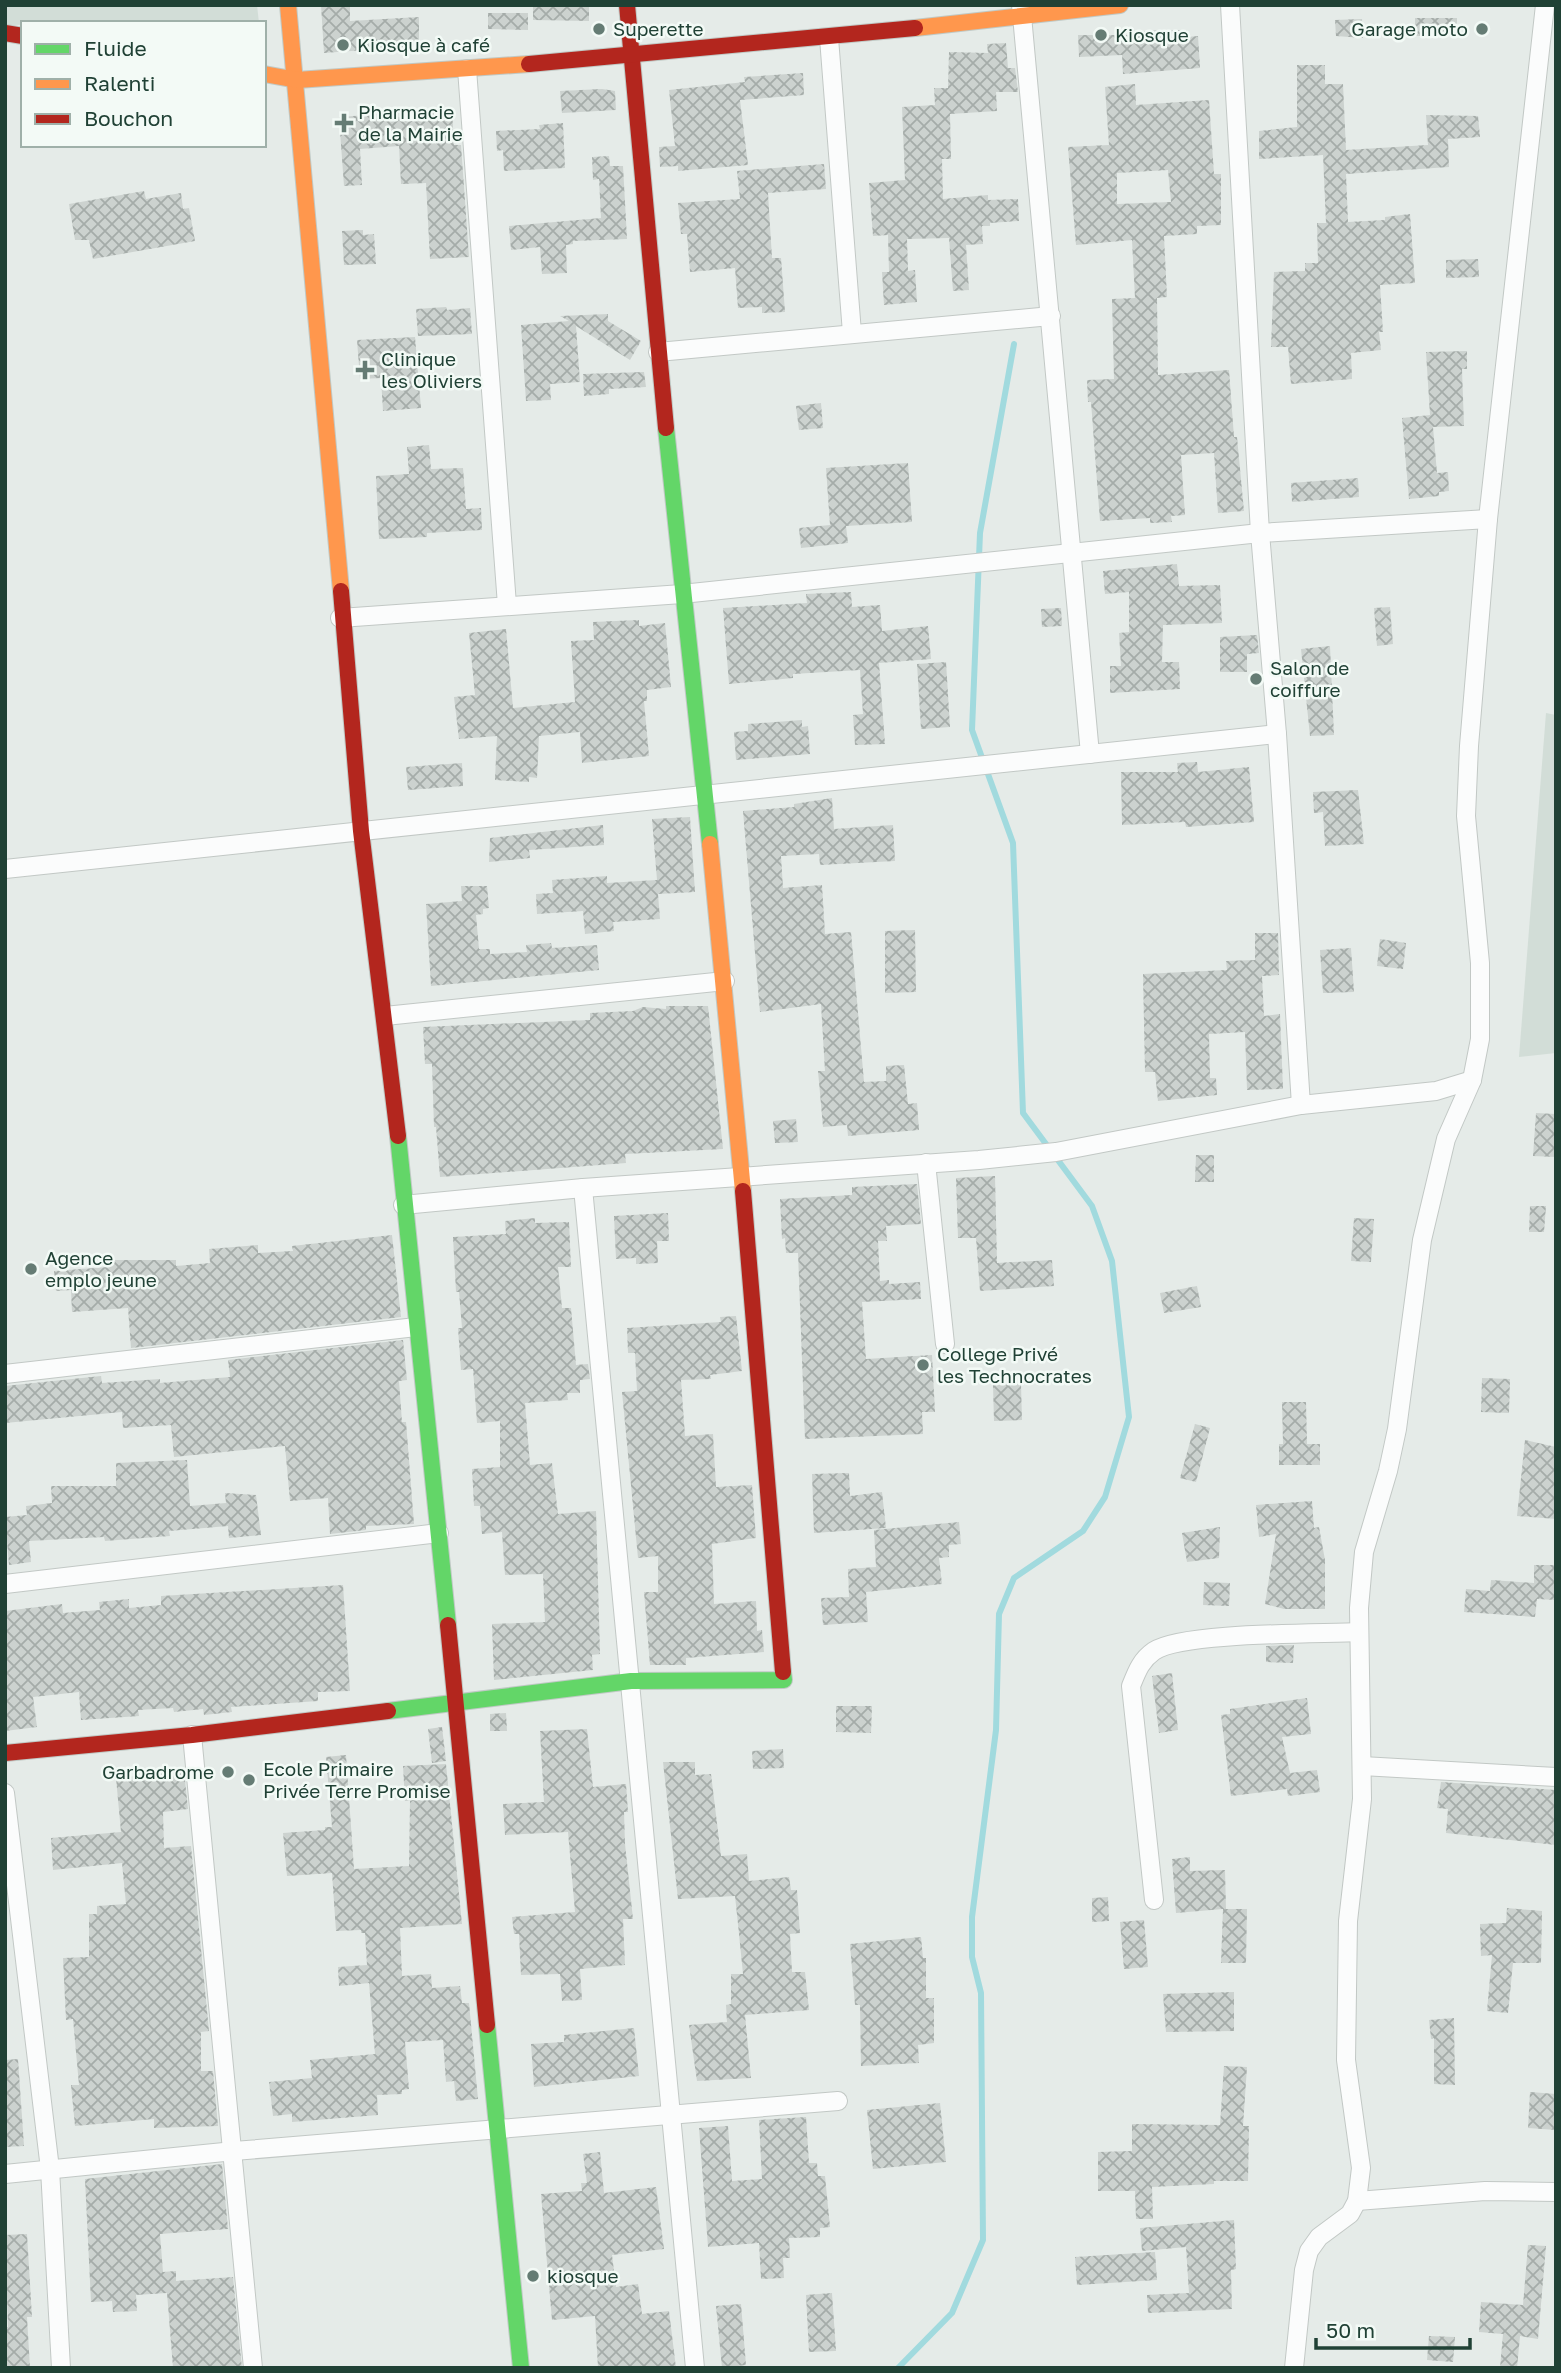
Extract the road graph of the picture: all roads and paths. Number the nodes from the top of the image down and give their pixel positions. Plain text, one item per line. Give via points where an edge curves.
1 (288, 5) edge
2 (627, 5) edge
3 (1120, 5) edge
4 (1230, 5) edge
5 (1545, 5) edge
6 (1022, 10) edge
7 (829, 38) junction
8 (633, 52) junction
9 (467, 69) junction
10 (266, 74) edge
11 (297, 80) junction
12 (1051, 316) junction
13 (852, 333) junction
14 (657, 352) junction
15 (1488, 519) junction
16 (1260, 533) junction
17 (1073, 552) junction
18 (682, 594) junction
19 (507, 605) junction
20 (340, 618) junction
21 (1277, 734) junction
22 (1090, 754) junction
23 (704, 795) junction
24 (361, 831) junction
25 (5, 869) edge
26 (724, 981) junction
27 (384, 1016) junction
28 (1472, 1080) junction
29 (1301, 1105) junction
30 (926, 1163) junction
31 (742, 1175) junction
32 (583, 1188) junction
33 (403, 1205) junction
34 (416, 1327) junction
35 (945, 1344) dead end
36 (5, 1374) edge
37 (439, 1532) junction
38 (5, 1584) edge
39 (1359, 1632) junction
40 (631, 1681) junction
41 (455, 1704) junction
42 (192, 1735) junction
43 (5, 1753) edge
44 (1362, 1766) junction
45 (1556, 1777) edge
46 (5, 1793) edge
47 (1154, 1900) dead end
48 (838, 2101) dead end
49 (671, 2113) junction
50 (498, 2128) junction
51 (234, 2151) junction
52 (50, 2169) junction
53 (5, 2174) edge
54 (1556, 2192) edge
55 (1357, 2201) junction
56 (61, 2368) edge
57 (253, 2368) edge
58 (521, 2368) edge
59 (695, 2368) edge
60 (1294, 2368) edge

1 - 11 street
2 - 8 street
3 - 6 street
4 - 16 street
5 - 15 street
6 - 7 street
6 - 12 street
7 - 8 street
7 - 13 street
8 - 9 street
8 - 14 street
9 - 11 street
9 - 19 street
10 - 11 street
11 - 20 street
12 - 13 street
12 - 17 street
13 - 14 street
14 - 18 street
15 - 16 street
15 - 28 street via 1466,816 1480,962 1480,1039
16 - 17 street
16 - 21 street
17 - 18 street
17 - 22 street
18 - 19 street
18 - 23 street
19 - 20 street
20 - 24 street
21 - 22 street
21 - 29 street
22 - 23 street
23 - 24 street
23 - 26 street
24 - 25 street
24 - 27 street
26 - 27 street
26 - 31 street
27 - 33 street
28 - 29 street via 1436,1091
28 - 39 street via 1446,1139 1422,1240 1396,1429 1364,1552
29 - 30 street via 1056,1152
30 - 31 street
30 - 35 street
31 - 32 street
31 - 40 street via 785,1680
32 - 33 street
32 - 40 street
33 - 34 street
34 - 36 street
34 - 37 street
37 - 38 street
37 - 41 street
39 - 44 street
39 - 47 street via 1193,1640 1157,1649 1140,1662 1131,1686
40 - 41 street
40 - 49 street
41 - 42 street
41 - 50 street
42 - 43 street
42 - 51 street
44 - 45 street
44 - 55 street via 1363,1799 1348,1921 1346,2060 1361,2168
46 - 52 street
48 - 49 street
49 - 50 street
49 - 59 street
50 - 51 street
50 - 58 street
51 - 52 street
51 - 57 street
52 - 53 street
52 - 56 street
54 - 55 street via 1485,2190
55 - 60 street via 1350,2214 1319,2237 1309,2251

